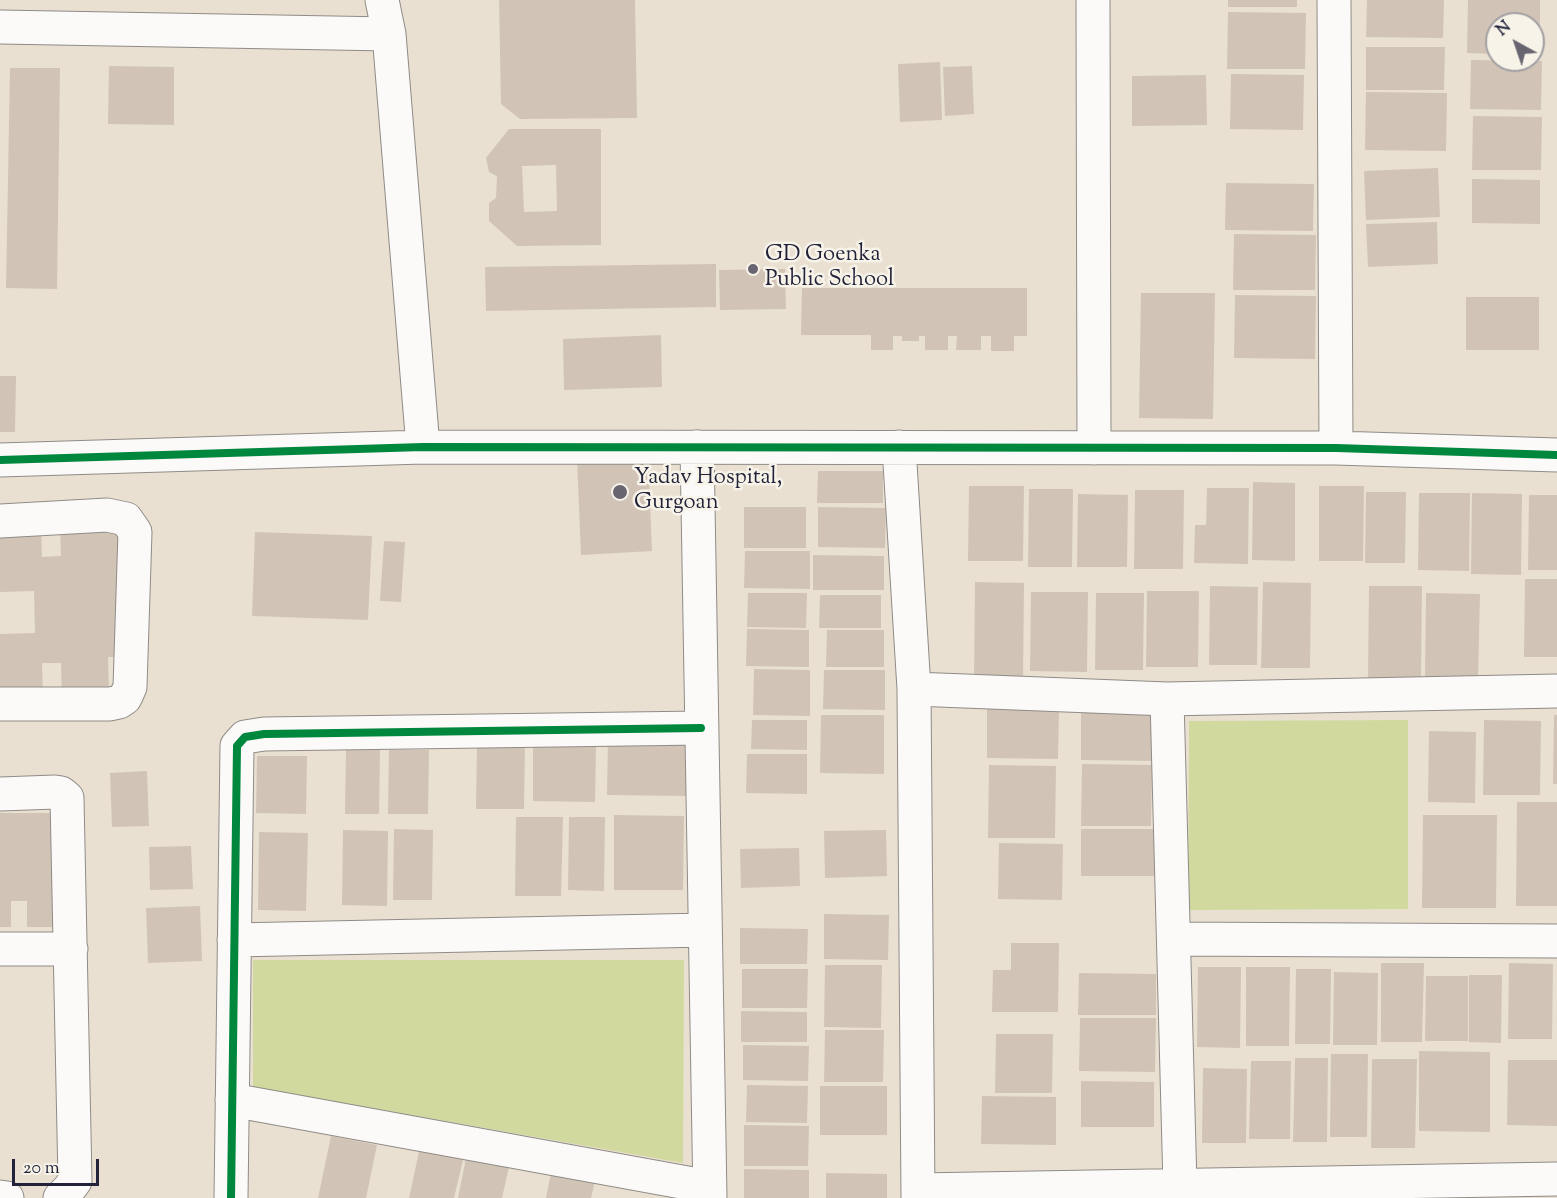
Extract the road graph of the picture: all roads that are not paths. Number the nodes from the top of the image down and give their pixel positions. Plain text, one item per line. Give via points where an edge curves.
1 (382, 0) edge
2 (1093, 0) edge
3 (1334, 0) edge
4 (0, 27) edge
5 (389, 34) junction
6 (423, 447) junction
7 (697, 447) junction
8 (899, 447) junction
9 (1094, 448) junction
10 (1336, 448) junction
11 (1557, 455) edge
12 (0, 460) edge
13 (0, 521) edge
14 (914, 689) junction
15 (1557, 691) edge
16 (1167, 699) junction
17 (0, 704) edge
18 (702, 728) junction
19 (0, 794) edge
20 (705, 930) junction
21 (1174, 939) junction
22 (234, 940) junction
23 (1557, 941) edge
24 (0, 949) edge
25 (71, 949) junction
26 (232, 1100) junction
27 (1557, 1179) edge
28 (1180, 1186) junction
29 (710, 1193) edge
30 (918, 1194) edge
31 (0, 1197) edge
32 (8, 1198) edge
33 (60, 1198) edge
34 (231, 1198) edge

1 - 5 street
2 - 9 street
3 - 10 street
4 - 5 street
5 - 6 street
6 - 7 street
6 - 12 street
7 - 8 street
7 - 18 street
8 - 9 street
8 - 14 street
9 - 10 street
10 - 11 street
13 - 17 street via 107,515 126,519 135,532 130,687 125,698 110,704
14 - 16 street
14 - 30 street
15 - 16 street
16 - 21 street
18 - 20 street
18 - 22 street via 245,737 237,746
19 - 25 street via 55,792 67,798
20 - 22 street
20 - 29 street
21 - 23 street
21 - 28 street
22 - 26 street
24 - 25 street
25 - 33 street via 75,1181
26 - 29 street
26 - 34 street
27 - 28 street
28 - 30 street
31 - 32 street

